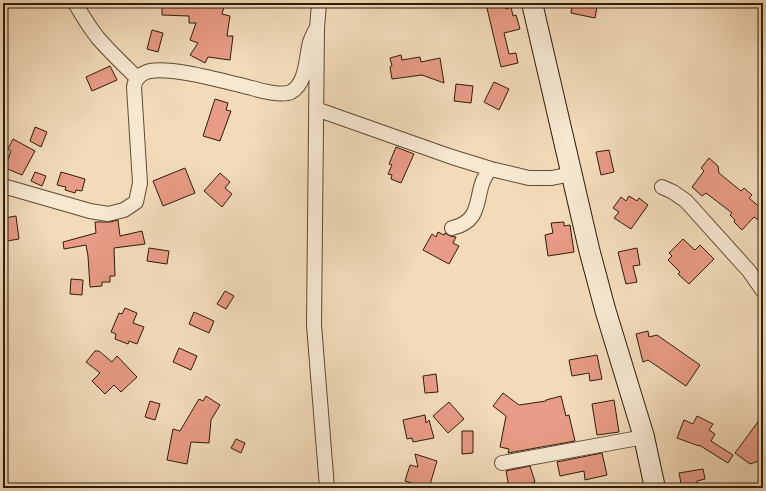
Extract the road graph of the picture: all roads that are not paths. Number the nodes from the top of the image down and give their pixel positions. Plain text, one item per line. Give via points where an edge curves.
1 (76, 3) edge
2 (319, 3) edge
3 (532, 3) edge
4 (317, 28) junction
5 (137, 78) junction
6 (316, 110) junction
7 (492, 169) junction
8 (571, 174) junction
9 (3, 186) edge
10 (662, 187) dead end
11 (452, 228) dead end
12 (763, 291) edge
13 (644, 437) junction
14 (502, 463) dead end
15 (327, 488) edge
16 (655, 488) edge

1 - 5 street via 97,37
2 - 4 street
3 - 8 street
4 - 5 street via 311,40 300,81 286,94 171,71 150,71
4 - 6 street
5 - 9 street via 134,87 140,183 136,202 124,210 108,214
6 - 7 street
6 - 15 street via 314,325
7 - 8 street via 529,178 552,178
7 - 11 street via 486,174 472,216 467,222
8 - 13 street via 605,309
10 - 12 street via 686,201 749,271
13 - 14 street
13 - 16 street

